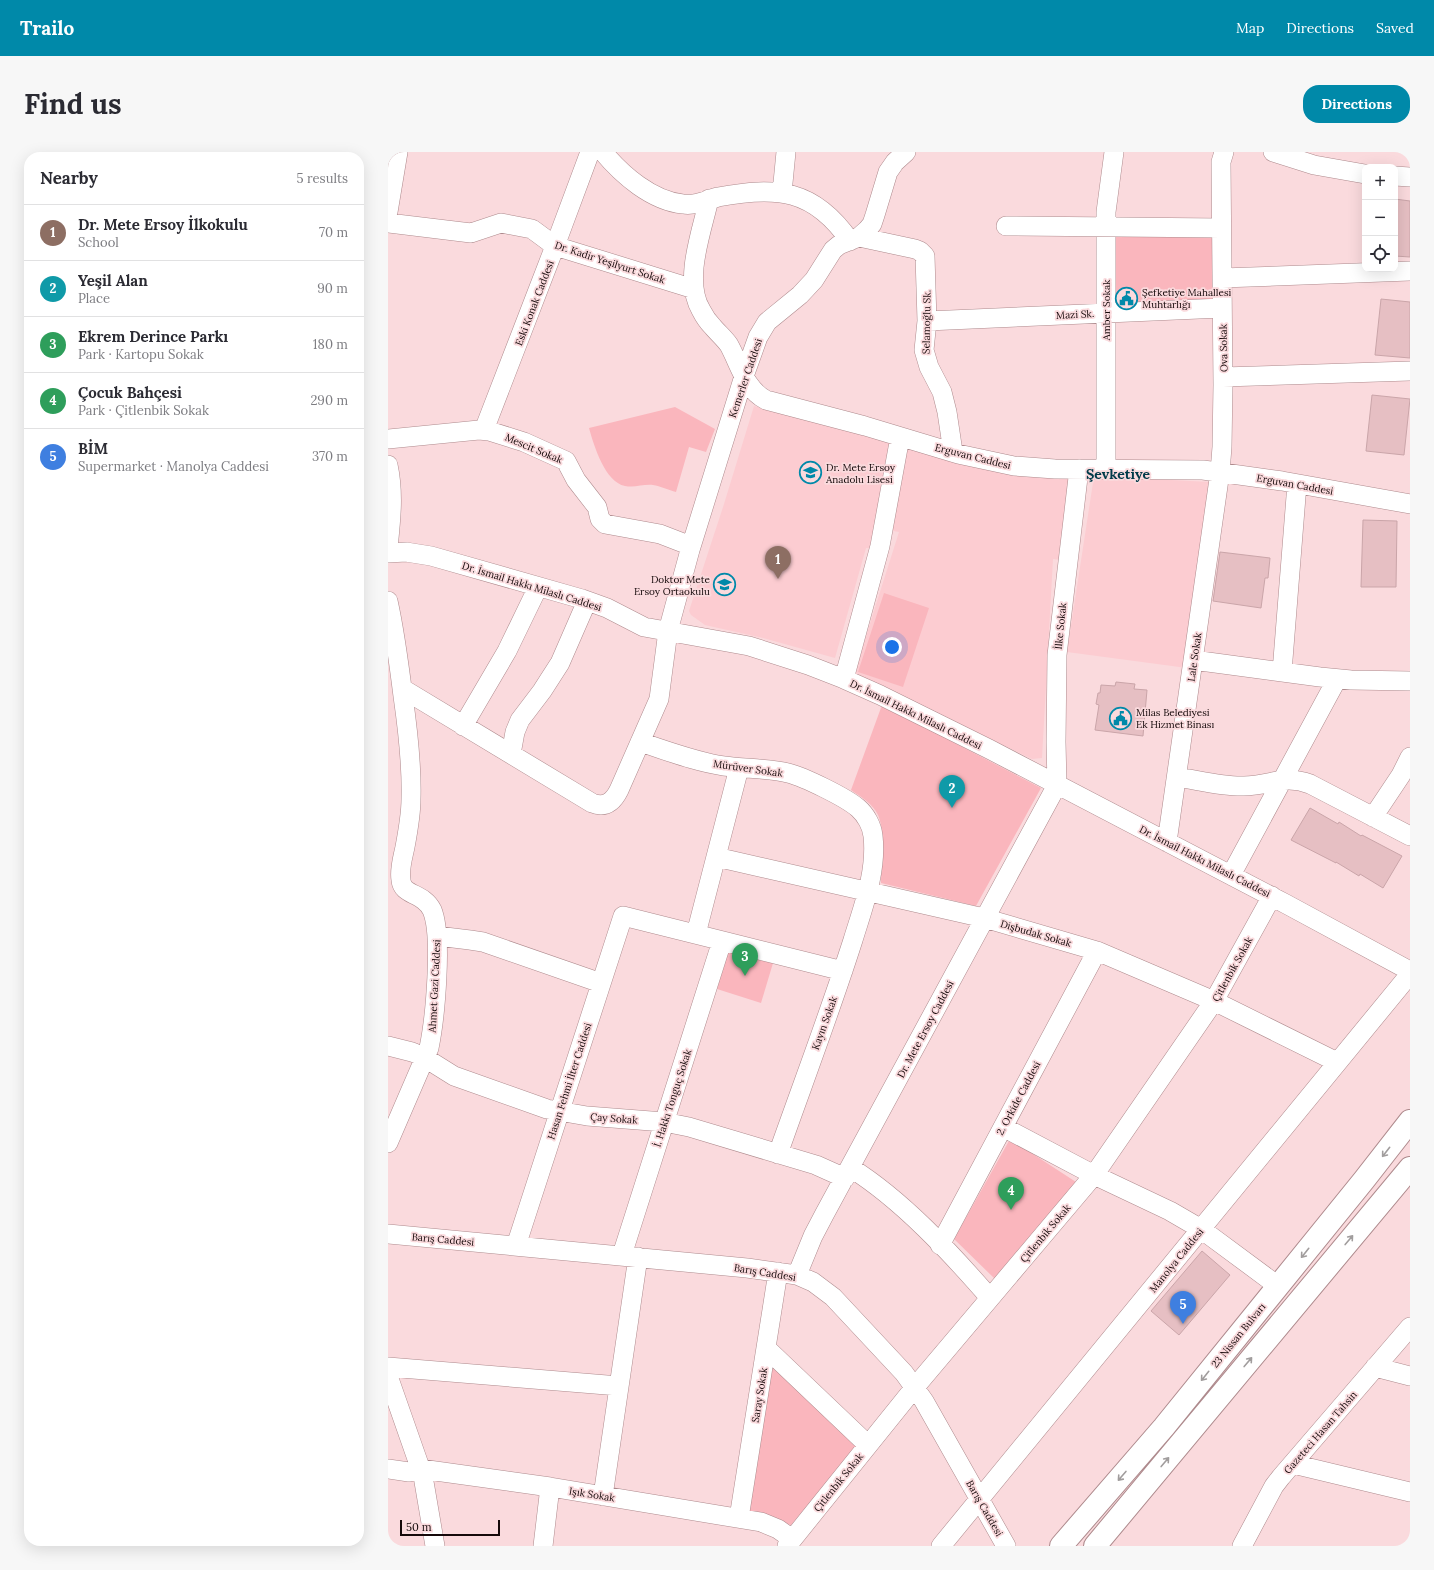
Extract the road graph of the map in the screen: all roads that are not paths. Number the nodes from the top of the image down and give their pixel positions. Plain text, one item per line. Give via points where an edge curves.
1 (398, 152) edge
2 (590, 152) edge
3 (602, 152) edge
4 (786, 152) edge
5 (906, 152) edge
6 (1114, 152) edge
7 (1224, 152) edge
8 (1273, 152) edge
9 (1362, 173) edge
10 (1398, 176) edge
11 (1410, 177) edge
12 (782, 193) junction
13 (710, 199) junction
14 (388, 212) edge
15 (388, 223) edge
16 (1006, 226) dead end
17 (1106, 227) junction
18 (1222, 228) junction
19 (854, 239) junction
20 (555, 246) junction
21 (1410, 271) edge
22 (1222, 278) junction
23 (694, 289) junction
24 (1222, 308) junction
25 (1106, 313) junction
26 (927, 321) junction
27 (1410, 371) edge
28 (744, 376) junction
29 (1223, 377) junction
30 (484, 430) junction
31 (900, 437) junction
32 (388, 439) edge
33 (953, 452) junction
34 (388, 464) edge
35 (1079, 468) junction
36 (1106, 469) junction
37 (1220, 472) junction
38 (1297, 484) junction
39 (1410, 504) edge
40 (691, 546) junction
41 (388, 548) edge
42 (388, 552) edge
43 (538, 587) junction
44 (388, 600) edge
45 (587, 601) junction
46 (668, 631) junction
47 (1193, 660) junction
48 (1282, 672) junction
49 (844, 679) junction
50 (1337, 679) junction
51 (1410, 681) edge
52 (402, 689) junction
53 (464, 726) junction
54 (640, 742) junction
55 (511, 754) junction
56 (1410, 757) edge
57 (739, 768) junction
58 (1177, 777) junction
59 (1283, 779) junction
60 (1057, 785) junction
61 (1373, 817) junction
62 (1410, 836) edge
63 (1167, 842) junction
64 (716, 858) junction
65 (1231, 875) junction
66 (868, 892) junction
67 (1272, 896) junction
68 (984, 918) junction
69 (696, 934) junction
70 (437, 936) junction
71 (722, 941) junction
72 (1097, 951) junction
73 (843, 971) junction
74 (1410, 971) edge
75 (1410, 974) edge
76 (601, 983) junction
77 (1214, 1001) junction
78 (388, 1046) edge
79 (426, 1058) junction
80 (1337, 1062) junction
81 (559, 1112) junction
82 (1410, 1121) edge
83 (664, 1122) junction
84 (1003, 1127) junction
85 (388, 1143) edge
86 (778, 1154) junction
87 (1410, 1168) edge
88 (848, 1173) junction
89 (1094, 1175) junction
90 (1201, 1229) junction
91 (388, 1234) edge
92 (940, 1245) junction
93 (516, 1246) junction
94 (630, 1256) junction
95 (778, 1272) junction
96 (797, 1275) junction
97 (1278, 1286) junction
98 (990, 1298) junction
99 (1410, 1327) edge
100 (766, 1348) junction
101 (388, 1367) edge
102 (1375, 1367) junction
103 (388, 1376) edge
104 (1410, 1376) edge
105 (619, 1386) junction
106 (915, 1387) junction
107 (868, 1445) junction
108 (1293, 1464) junction
109 (388, 1469) edge
110 (420, 1469) junction
111 (550, 1487) junction
112 (1410, 1492) edge
113 (603, 1496) junction
114 (980, 1500) junction
115 (739, 1518) junction
116 (790, 1542) edge
117 (436, 1546) edge
118 (543, 1546) edge
119 (941, 1546) edge
120 (1006, 1546) edge
121 (1061, 1546) edge
122 (1096, 1546) edge
123 (1242, 1546) edge

1 - 14 street
2 - 20 street, Eski Konak Caddesi
3 - 13 street via 632,181 656,195 682,204
4 - 12 street
5 - 19 street, Kemerler Caddesi via 888,172 872,224
6 - 17 street, Amber Sokak
7 - 18 street, Ova Sokak via 1221,162
8 - 9 street via 1314,165
10 - 11 street
12 - 13 street via 743,194
12 - 19 street via 792,194 819,208
13 - 23 street, Erguvan Caddesi via 696,255
15 - 20 street, Dr. Kadir Yeşilyurt Sokak via 471,233 501,223 532,229
16 - 17 street
17 - 18 street
17 - 25 street, Amber Sokak
18 - 22 street, Ova Sokak
19 - 26 street, Selamoğlu Sk. via 915,249 923,253 926,266
19 - 28 street, Kemerler Caddesi via 833,250 814,280 767,322 758,337
20 - 23 street, Dr. Kadir Yeşilyurt Sokak
20 - 30 street, Eski Konak Caddesi
21 - 22 street
22 - 24 street, Ova Sokak
23 - 28 street, Erguvan Caddesi via 700,309 728,344
24 - 25 street, Mazi Sk.
24 - 29 street, Ova Sokak
25 - 26 street, Mazi Sk.
25 - 36 street, Amber Sokak
26 - 33 street, Selamoğlu Sk. via 925,359 942,392
27 - 29 street
28 - 31 street, Erguvan Caddesi via 757,395 766,400
28 - 40 street, Kemerler Caddesi
29 - 37 street, Ova Sokak
30 - 32 street, Mescit Sokak
30 - 40 street, Mescit Sokak via 524,442 566,461 576,480 597,507 600,519 606,524 660,534
31 - 33 street, Erguvan Caddesi
31 - 49 street via 880,546
33 - 35 street, Erguvan Caddesi via 1014,466
34 - 41 street via 392,482
35 - 36 street, Erguvan Caddesi
35 - 60 street, İlke Sokak via 1057,654
36 - 37 street, Erguvan Caddesi
37 - 38 street, Erguvan Caddesi
37 - 47 street, Lale Sokak
38 - 39 street, Erguvan Caddesi
38 - 48 street
40 - 46 street, Kemerler Caddesi
42 - 43 street, Dr. İsmail Hakkı Milaslı Caddesi via 432,556
43 - 45 street, Dr. İsmail Hakkı Milaslı Caddesi
43 - 53 street via 507,651
44 - 52 street, Ahmet Gazi Caddesi via 398,650
45 - 46 street, Dr. İsmail Hakkı Milaslı Caddesi via 644,627
45 - 55 street via 560,663 520,720
46 - 49 street, Dr. İsmail Hakkı Milaslı Caddesi via 748,646
46 - 54 street via 659,698
47 - 48 street
47 - 58 street, Lale Sokak
48 - 50 street
49 - 60 street, Dr. İsmail Hakkı Milaslı Caddesi via 880,694
50 - 51 street
50 - 59 street
52 - 53 street
52 - 70 street, Ahmet Gazi Caddesi via 409,741 411,801 401,881 405,890 421,897 431,908
53 - 55 street
54 - 55 street via 616,797 608,804 602,805 592,803
54 - 57 street, Mürüver Sokak via 697,760
56 - 61 street via 1401,776
57 - 64 street
57 - 66 street, Mürüver Sokak via 774,771 800,777 859,808 871,825 873,837 872,872
58 - 59 street via 1243,786
58 - 63 street, Lale Sokak
59 - 61 street via 1300,780 1310,784
59 - 65 street
60 - 63 street, Dr. İsmail Hakkı Milaslı Caddesi
60 - 68 street, Dr. Mete Ersoy Caddesi
61 - 62 street
63 - 65 street, Dr. İsmail Hakkı Milaslı Caddesi
64 - 66 street, Dişbudak Sokak
64 - 69 street
65 - 67 street, Dr. İsmail Hakkı Milaslı Caddesi
66 - 68 street, Dişbudak Sokak
66 - 73 street, Kayın Sokak
67 - 74 street, Dr. İsmail Hakkı Milaslı Caddesi
67 - 77 street, Çitlenbik Sokak
68 - 72 street, Dişbudak Sokak
68 - 88 street, Dr. Mete Ersoy Caddesi
69 - 71 street
69 - 76 street, Hasan Fehmi İlter Caddesi via 623,916
70 - 76 street via 483,942
70 - 79 street, Ahmet Gazi Caddesi via 432,1026
71 - 73 street
71 - 83 street, İ. Hakkı Tonguç Sokak
72 - 77 street, Dişbudak Sokak
72 - 84 street, 2. Orkide Caddesi
73 - 86 street, Kayın Sokak
75 - 80 street, Manolya Caddesi
76 - 81 street, Hasan Fehmi İlter Caddesi
77 - 80 street, Dişbudak Sokak
77 - 89 street, Çitlenbik Sokak
78 - 79 street, Çay Sokak
79 - 81 street, Çay Sokak via 466,1081
79 - 85 street, Ahmet Gazi Caddesi
80 - 90 street, Manolya Caddesi
81 - 83 street, Çay Sokak
81 - 93 street, Hasan Fehmi İlter Caddesi
82 -> 97 highway, 23 Nissan Bulvarı
83 - 86 street, Çay Sokak
83 - 94 street, İ. Hakkı Tonguç Sokak
84 - 89 street
84 - 92 street, 2. Orkide Caddesi
86 - 88 street, Çay Sokak
122 -> 87 highway
88 - 92 street, Çay Sokak via 879,1187
88 - 96 street, Dr. Mete Ersoy Caddesi via 813,1236
89 - 90 street via 1160,1205
89 - 98 street, Çitlenbik Sokak
90 - 97 street
90 - 114 street, Manolya Caddesi
91 - 93 street, Barış Caddesi
92 - 98 street, Çay Sokak
93 - 94 street, Barış Caddesi
94 - 95 street, Barış Caddesi
94 - 105 street, İ. Hakkı Tonguç Sokak
95 - 96 street, Barış Caddesi
95 - 100 street, Saray Sokak
96 - 106 street, Barış Caddesi via 813,1282 833,1297
97 -> 121 highway, 23 Nissan Bulvarı via 1164,1427
98 - 106 street, Çitlenbik Sokak
99 - 102 street, Gazeteci Hasan Tahsin
100 - 107 street
100 - 115 street, Saray Sokak
101 - 105 street
102 - 104 street
102 - 108 street, Gazeteci Hasan Tahsin
103 - 110 street
105 - 113 street, İ. Hakkı Tonguç Sokak
106 - 107 street, Çitlenbik Sokak
106 - 114 street, Barış Caddesi
107 - 116 street, Çitlenbik Sokak
108 - 112 street
108 - 123 street, Gazeteci Hasan Tahsin via 1274,1486
109 - 110 street, Işık Sokak via 409,1472
110 - 111 street, Işık Sokak
110 - 117 street
111 - 113 street, Işık Sokak
111 - 118 street
113 - 115 street, Işık Sokak
114 - 119 street, Manolya Caddesi
114 - 120 street, Barış Caddesi
115 - 116 street, Işık Sokak via 770,1525

